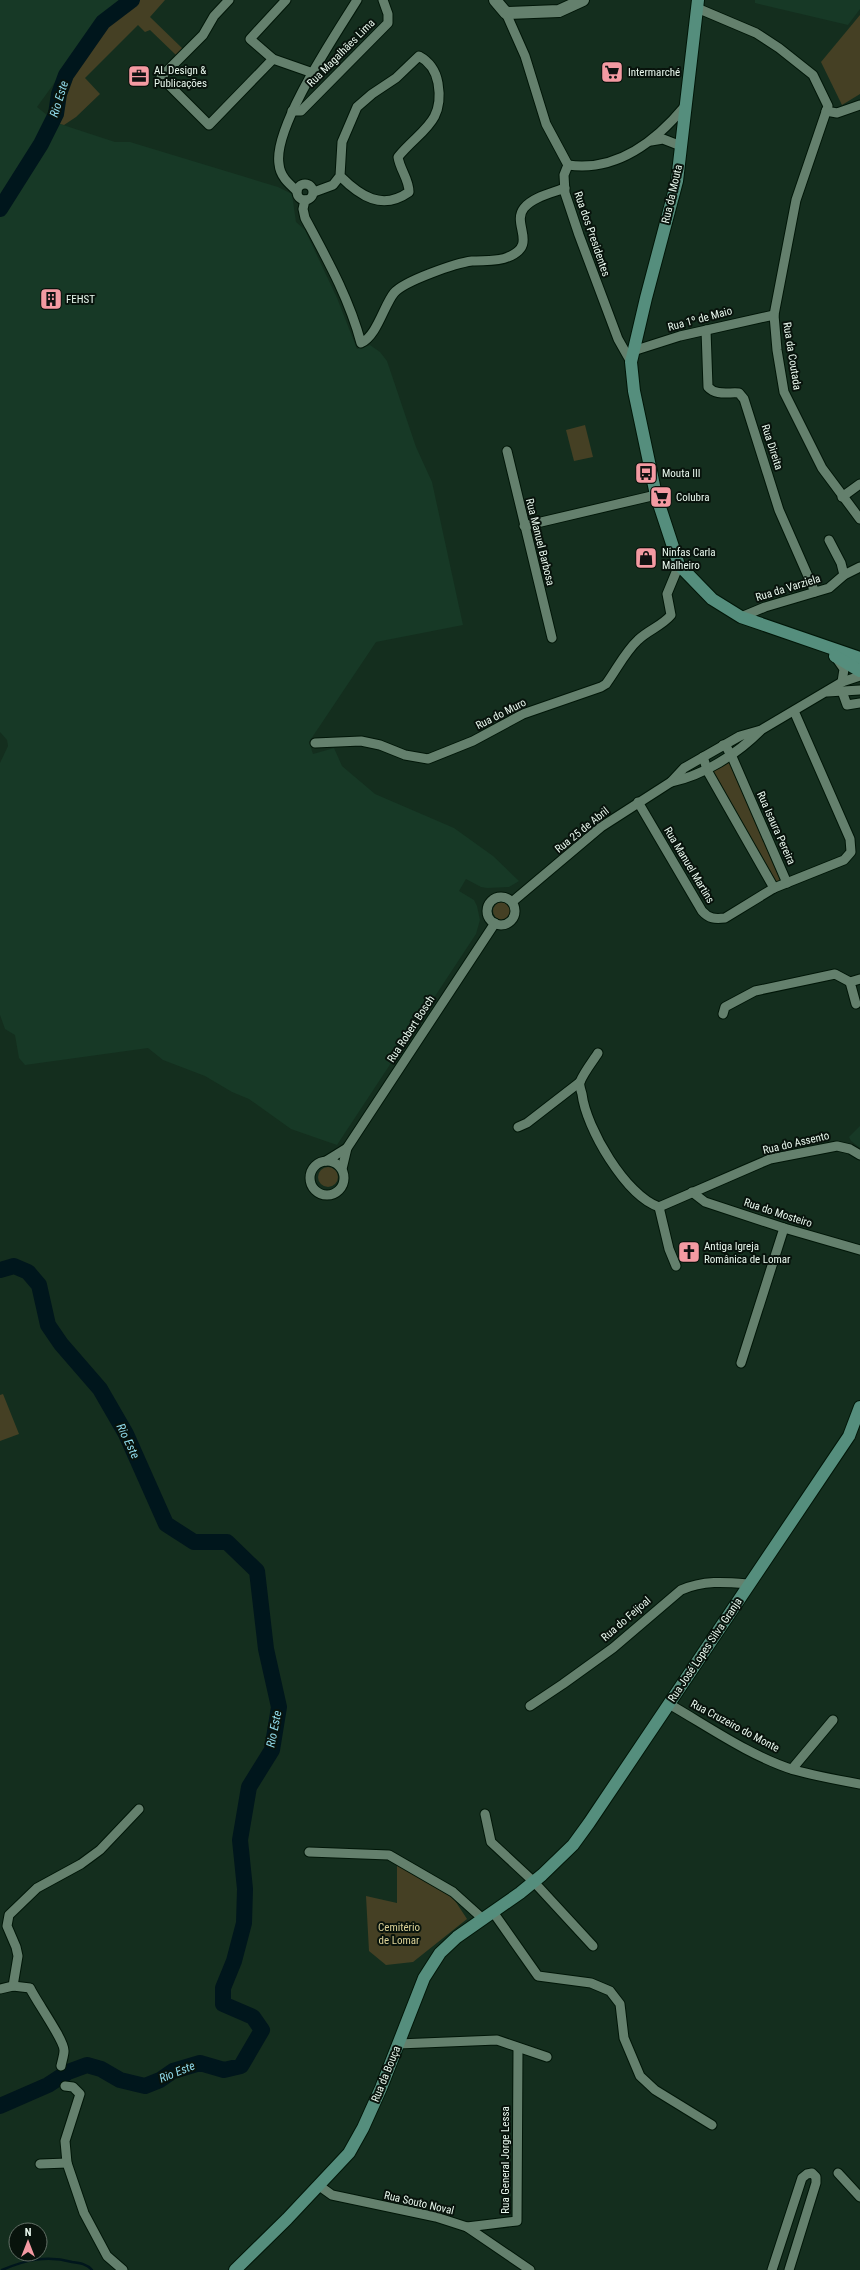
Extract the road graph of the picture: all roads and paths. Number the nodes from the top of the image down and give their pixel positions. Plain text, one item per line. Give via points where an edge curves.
1 (229, 0) edge
2 (286, 0) edge
3 (357, 0) edge
4 (383, 0) edge
5 (495, 0) edge
6 (583, 0) edge
7 (698, 4) edge
8 (506, 13) junction
9 (273, 59) junction
10 (312, 73) junction
11 (860, 105) edge
12 (685, 106) junction
13 (292, 111) junction
14 (826, 111) junction
15 (649, 141) junction
16 (681, 146) junction
17 (568, 166) junction
18 (340, 176) junction
19 (565, 188) junction
20 (297, 191) junction
21 (314, 192) junction
22 (305, 200) junction
23 (774, 315) junction
24 (706, 330) junction
25 (630, 354) junction
26 (507, 451) dead end
27 (860, 484) edge
28 (656, 495) junction
29 (842, 497) junction
30 (860, 519) edge
31 (524, 526) junction
32 (830, 540) dead end
33 (679, 565) junction
34 (860, 567) edge
35 (844, 575) junction
36 (815, 592) junction
37 (741, 617) junction
38 (552, 638) dead end
39 (808, 641) junction
40 (832, 654) junction
41 (860, 658) edge
42 (860, 671) edge
43 (860, 676) edge
44 (842, 686) junction
45 (860, 690) edge
46 (860, 704) edge
47 (794, 711) junction
48 (761, 730) junction
49 (314, 743) dead end
50 (723, 746) junction
51 (731, 754) junction
52 (703, 757) junction
53 (706, 768) junction
54 (671, 782) junction
55 (638, 802) junction
56 (787, 883) junction
57 (774, 888) junction
58 (512, 902) junction
59 (495, 923) junction
60 (860, 979) edge
61 (850, 982) junction
62 (856, 1004) dead end
63 (723, 1014) dead end
64 (598, 1053) dead end
65 (580, 1082) junction
66 (518, 1127) dead end
67 (347, 1148) junction
68 (860, 1155) edge
69 (326, 1161) junction
70 (342, 1169) junction
71 (692, 1192) junction
72 (659, 1207) junction
73 (784, 1228) junction
74 (860, 1250) edge
75 (676, 1266) dead end
76 (741, 1363) dead end
77 (860, 1407) edge
78 (856, 1426) edge
79 (749, 1584) junction
80 (669, 1704) junction
81 (530, 1706) dead end
82 (833, 1720) dead end
83 (792, 1769) junction
84 (860, 1784) edge
85 (139, 1810) dead end
86 (485, 1814) dead end
87 (309, 1852) dead end
88 (534, 1882) junction
89 (488, 1916) junction
90 (593, 1946) dead end
91 (13, 1986) junction
92 (0, 1990) edge
93 (398, 2044) junction
94 (518, 2049) junction
95 (547, 2057) dead end
96 (61, 2066) dead end
97 (65, 2086) dead end
98 (712, 2125) dead end
99 (67, 2163) junction
100 (40, 2164) dead end
101 (838, 2173) dead end
102 (318, 2185) junction
103 (860, 2197) edge
104 (467, 2227) junction
105 (778, 2254) junction
106 (793, 2258) junction
107 (123, 2270) edge
108 (235, 2270) edge
109 (530, 2270) edge
110 (772, 2270) edge
111 (789, 2270) edge

1 - 9 street via 214,16 203,34 161,77 209,125
2 - 9 street via 250,39
3 - 10 street, Rua Magalhães Lima
4 - 13 street, Rua Magalhães Lima via 388,23 301,111
5 - 8 street
6 - 8 street via 559,11
7 - 12 main road, Rua da Mouta
7 - 14 street via 780,48 813,76 828,106
8 - 17 street via 525,56 546,124
9 - 10 street
10 - 13 street, Rua Magalhães Lima
11 - 14 street via 837,113
12 - 15 street via 668,127
12 - 16 main road, Rua da Mouta
13 - 20 street, Rua Magalhães Lima via 281,142 278,163 282,176
14 - 23 street, Rua da Coutada via 796,200
15 - 16 street via 663,139
15 - 17 street via 630,154 597,166
16 - 25 main road, Rua da Mouta via 677,181
17 - 19 street, Rua dos Presidentes via 564,175
18 - 18 street via 342,142 357,107 396,78 419,56 424,59 436,73 439,90 438,111 429,126 398,157 409,185 409,192 388,202 373,199 362,195
18 - 21 street via 333,185
19 - 22 street via 524,207 521,212 524,241 517,252 508,258 458,263 400,288 394,293 378,322 361,343 340,282 305,218
19 - 25 street, Rua dos Presidentes via 578,235 600,295
20 - 21 street via 300,185 306,183 312,186
20 - 22 street via 299,198
21 - 22 street via 311,198
23 - 24 street, Rua 1º de Maio
23 - 29 street, Rua da Coutada via 776,350 784,392 822,468
24 - 25 street, Rua 1º de Maio
24 - 36 street, Rua Direita via 708,387 719,393 739,393 744,399 779,510
25 - 28 main road via 634,391
26 - 31 street, Rua Manuel Barbosa
27 - 29 street
28 - 31 street
28 - 33 main road
29 - 30 street, Rua da Coutada
31 - 38 street, Rua Manuel Barbosa
32 - 35 street
33 - 37 main road via 712,599
33 - 49 street, Rua do Muro via 667,594 670,615 666,621 636,641 606,684 523,714 473,741 428,758 405,755 361,741
34 - 35 street, Rua da Varziela
35 - 36 street, Rua da Varziela via 829,588
36 - 37 street, Rua da Varziela
37 - 39 main road
39 - 40 main road
39 - 41 main road
40 - 42 main road
40 - 44 street via 844,669
43 - 44 street, Rua 25 de Abril
44 - 45 street
44 - 46 street via 848,704
44 - 47 street, Rua 25 de Abril
47 - 48 street, Rua 25 de Abril
47 - 56 street via 850,839 851,852 844,860
48 - 50 street, Rua 25 de Abril via 740,736
48 - 51 street, Rua 25 de Abril
50 - 51 street
50 - 52 street, Rua 25 de Abril
51 - 53 street, Rua 25 de Abril
51 - 56 street, Rua Isaura Pereira
52 - 53 street
52 - 54 street, Rua 25 de Abril via 684,768
53 - 54 street, Rua 25 de Abril via 687,779
53 - 57 street
54 - 55 street, Rua 25 de Abril
55 - 57 street, Rua Manuel Martins via 702,912 708,917 725,918
55 - 58 street, Rua 25 de Abril via 601,826
56 - 57 street, Rua Isaura Pereira
58 - 59 street via 515,914 511,921 503,925
58 - 59 street via 500,897 490,903 488,914
59 - 67 street, Rua Robert Bosch
60 - 61 street
61 - 62 street
61 - 63 street via 835,974 756,991 725,1007
64 - 65 street
65 - 66 street via 527,1123
65 - 72 street via 584,1109 593,1133 640,1197
67 - 69 street, Rua Robert Bosch
67 - 70 street, Rua Robert Bosch
68 - 71 street, Rua do Assento via 837,1146 770,1159
69 - 70 street via 337,1163
69 - 70 street, Rua Robert Bosch via 316,1165 311,1174 312,1185 320,1193 330,1194 339,1190 344,1181
71 - 72 street, Rua do Assento
71 - 73 street, Rua do Mosteiro via 705,1202
72 - 75 street via 669,1249
73 - 74 street, Rua do Mosteiro
73 - 76 street
77 - 78 main road, Rua José Lopes Silva Granja
78 - 79 main road, Rua José Lopes Silva Granja
79 - 80 main road, Rua José Lopes Silva Granja
79 - 81 street, Rua do Feijoal via 720,1581 693,1585 681,1590 613,1648
80 - 83 street, Rua Cruzeiro do Monte via 751,1751
80 - 88 main road, Rua José Lopes Silva Granja via 573,1845
82 - 83 street
83 - 84 street, Rua Cruzeiro do Monte
85 - 91 street via 100,1850 81,1864 37,1888 9,1916 7,1926 18,1956
86 - 88 street via 491,1842
87 - 89 street via 389,1855 453,1892
88 - 89 main road, Rua da Bouça
88 - 90 street
89 - 93 main road, Rua da Bouça via 440,1953 424,1978
89 - 98 street via 538,1976 591,1983 610,1991 620,2004 624,2038 640,2076 654,2090
91 - 92 street
91 - 96 street via 30,1988 38,2006 56,2030 65,2050
93 - 94 street via 497,2040
93 - 102 main road, Rua da Bouça via 363,2128 349,2153
94 - 95 street
94 - 104 street, Rua General Jorge Lessa via 517,2221
97 - 99 street via 80,2094 65,2141
99 - 100 street
99 - 107 street via 84,2213 108,2256
101 - 103 street
102 - 104 street, Rua Souto Noval via 332,2195 436,2216
102 - 108 main road, Rua da Bouça
104 - 109 street, Rua Souto Noval
105 - 106 street
105 - 106 street via 802,2178 812,2173 816,2177 816,2183
105 - 110 street
106 - 111 street

